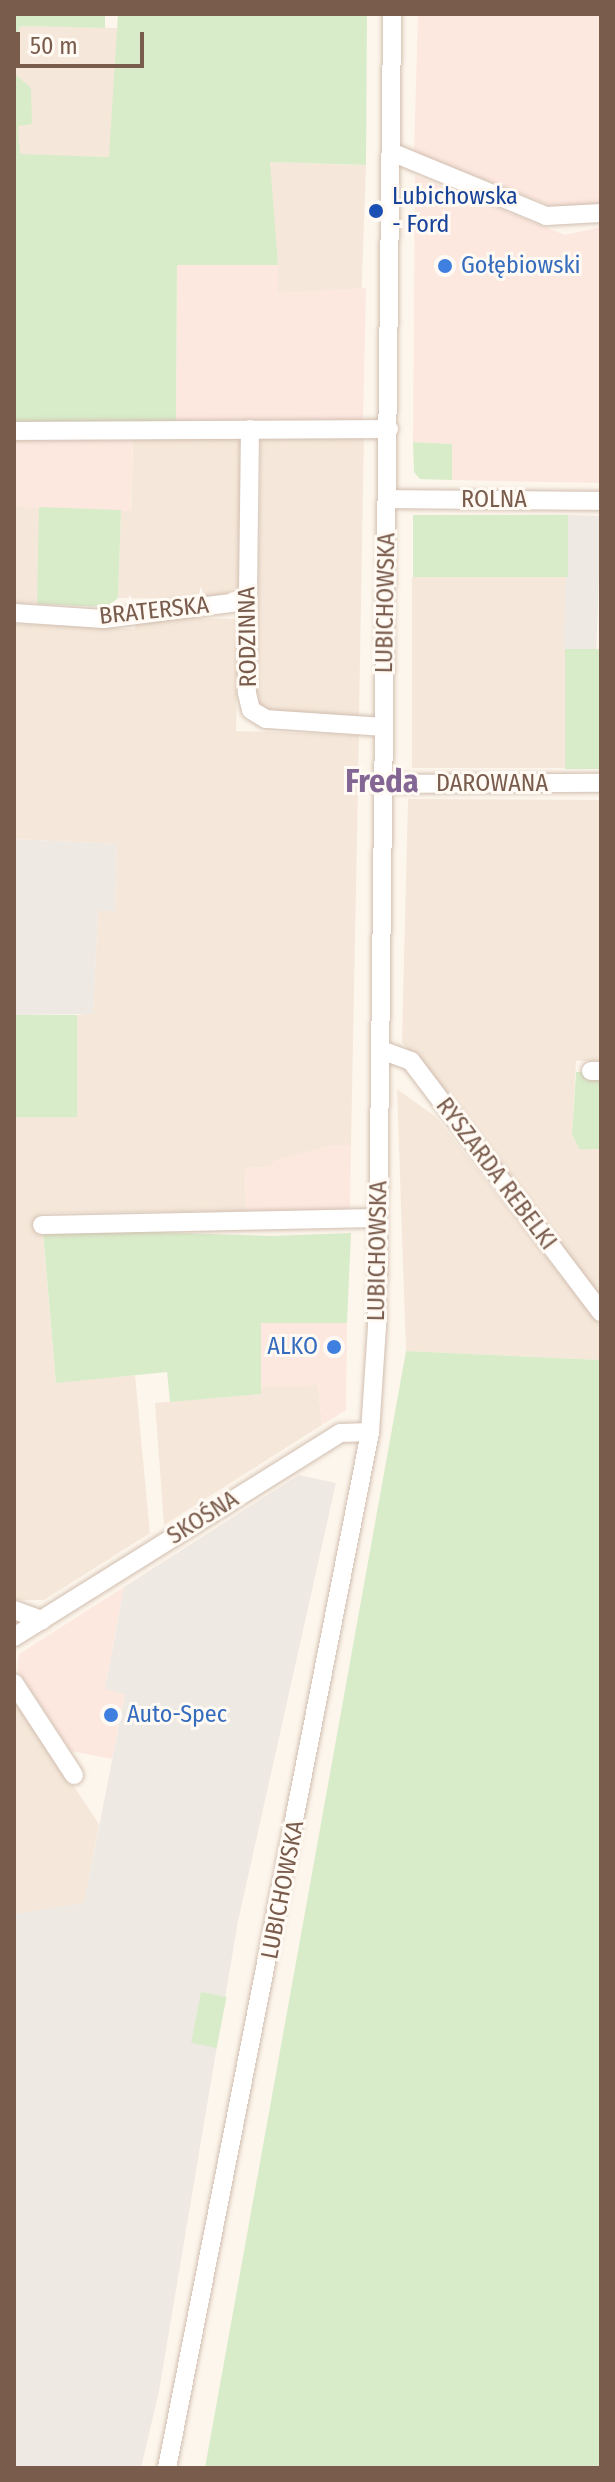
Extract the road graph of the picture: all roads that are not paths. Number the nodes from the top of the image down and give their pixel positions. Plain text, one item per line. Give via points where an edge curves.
1 (392, 14) edge
2 (391, 152) junction
3 (601, 213) edge
4 (250, 429) junction
5 (389, 429) junction
6 (14, 431) edge
7 (388, 499) junction
8 (601, 501) edge
9 (247, 601) junction
10 (14, 613) edge
11 (383, 727) junction
12 (601, 783) edge
13 (383, 784) junction
14 (381, 1050) junction
15 (378, 1218) junction
16 (42, 1225) dead end
17 (601, 1312) edge
18 (370, 1432) junction
19 (14, 1610) edge
20 (42, 1620) junction
21 (14, 1637) edge
22 (14, 1683) edge
23 (74, 1775) dead end
24 (167, 2468) edge

1 - 2 street, LUBICHOWSKA
2 - 3 street via 546,216
2 - 5 street, LUBICHOWSKA
4 - 5 street
4 - 6 street
4 - 9 street, RODZINNA
5 - 7 street, LUBICHOWSKA
7 - 8 street, ROLNA
7 - 11 street, LUBICHOWSKA
9 - 10 street, BRATERSKA via 104,619
9 - 11 street, RODZINNA via 251,710 266,719
11 - 13 street, LUBICHOWSKA
12 - 13 street, DAROWANA
13 - 14 street, LUBICHOWSKA
14 - 15 street, LUBICHOWSKA
14 - 17 street, RYSZARDA REBELKI via 411,1061
15 - 16 street
15 - 18 street, LUBICHOWSKA
18 - 20 street, SKOŚNA via 341,1433
18 - 24 street, LUBICHOWSKA
19 - 20 street
20 - 21 street, SKOŚNA
22 - 23 street

